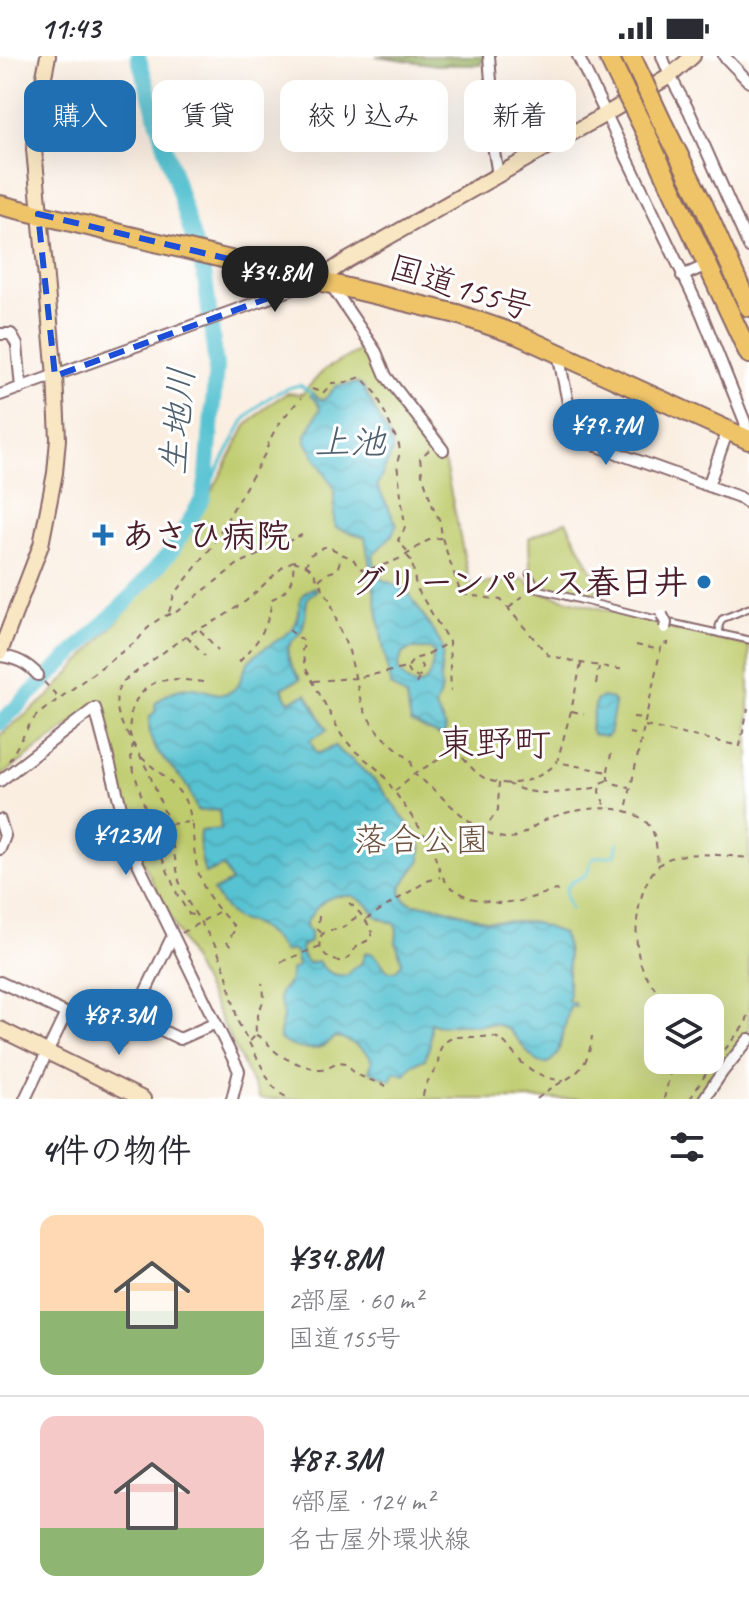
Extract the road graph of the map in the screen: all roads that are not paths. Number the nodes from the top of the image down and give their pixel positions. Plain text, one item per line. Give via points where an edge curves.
1 (48, 56) edge
2 (489, 56) edge
3 (578, 56) edge
4 (608, 56) edge
5 (631, 56) edge
6 (662, 56) edge
7 (693, 56) edge
8 (724, 56) edge
9 (670, 76) junction
10 (749, 82) edge
11 (606, 114) junction
12 (498, 175) junction
13 (0, 205) edge
14 (38, 214) junction
15 (749, 247) edge
16 (738, 253) tunnel mouth
17 (698, 269) tunnel mouth
18 (682, 276) junction
19 (324, 282) junction
20 (749, 307) edge
21 (0, 334) edge
22 (558, 353) junction
23 (749, 354) edge
24 (55, 376) junction
25 (21, 388) junction
26 (0, 395) edge
27 (728, 430) junction
28 (748, 439) edge
29 (443, 450) dead end
30 (708, 486) junction
31 (749, 504) edge
32 (529, 574) dead end
33 (749, 608) edge
34 (662, 615) dead end
35 (669, 626) junction
36 (720, 634) junction
37 (749, 640) edge
38 (0, 654) edge
39 (38, 675) road end
40 (0, 781) edge
41 (0, 820) edge
42 (0, 849) edge
43 (174, 936) junction
44 (0, 982) edge
45 (66, 1013) junction
46 (134, 1017) junction
47 (216, 1023) junction
48 (0, 1029) edge
49 (749, 1039) edge
50 (47, 1052) junction
51 (25, 1099) edge
52 (143, 1099) edge
53 (232, 1099) edge
54 (704, 1099) edge

1 - 14 main road via 34,149
2 - 12 street via 488,116
3 - 11 street
4 - 23 highway, bridge
5 - 20 highway, bridge
6 - 9 street
7 - 9 main road
8 - 10 street
9 - 11 main road
9 - 15 street
11 - 12 main road
11 - 18 street
12 - 19 main road via 346,261
13 - 14 highway, 国道155号
14 - 19 highway, 国道155号
14 - 24 main road
15 - 16 street
17 - 18 street
18 - 28 street via 701,312
19 - 22 highway, 国道155号 via 457,314
19 - 24 street
19 - 29 street
21 - 25 street via 11,334 17,345
22 - 27 highway, 国道155号
22 - 30 street via 575,438
24 - 25 street
24 - 38 main road via 58,439 49,508 41,545
25 - 26 street
27 - 28 highway, 国道155号
27 - 30 street
30 - 31 street
32 - 35 lane via 537,589
33 - 36 lane via 722,619
34 - 35 street, bridge
35 - 36 lane
36 - 37 lane
38 - 39 street via 24,662
40 - 43 street via 95,708 133,853
41 - 42 street via 5,836
43 - 46 street
43 - 47 street
44 - 45 street
45 - 46 street via 122,1040
45 - 50 street
46 - 47 street via 180,1039
47 - 53 street via 239,1071
48 - 50 main road
49 - 54 street
50 - 51 street
50 - 52 main road

